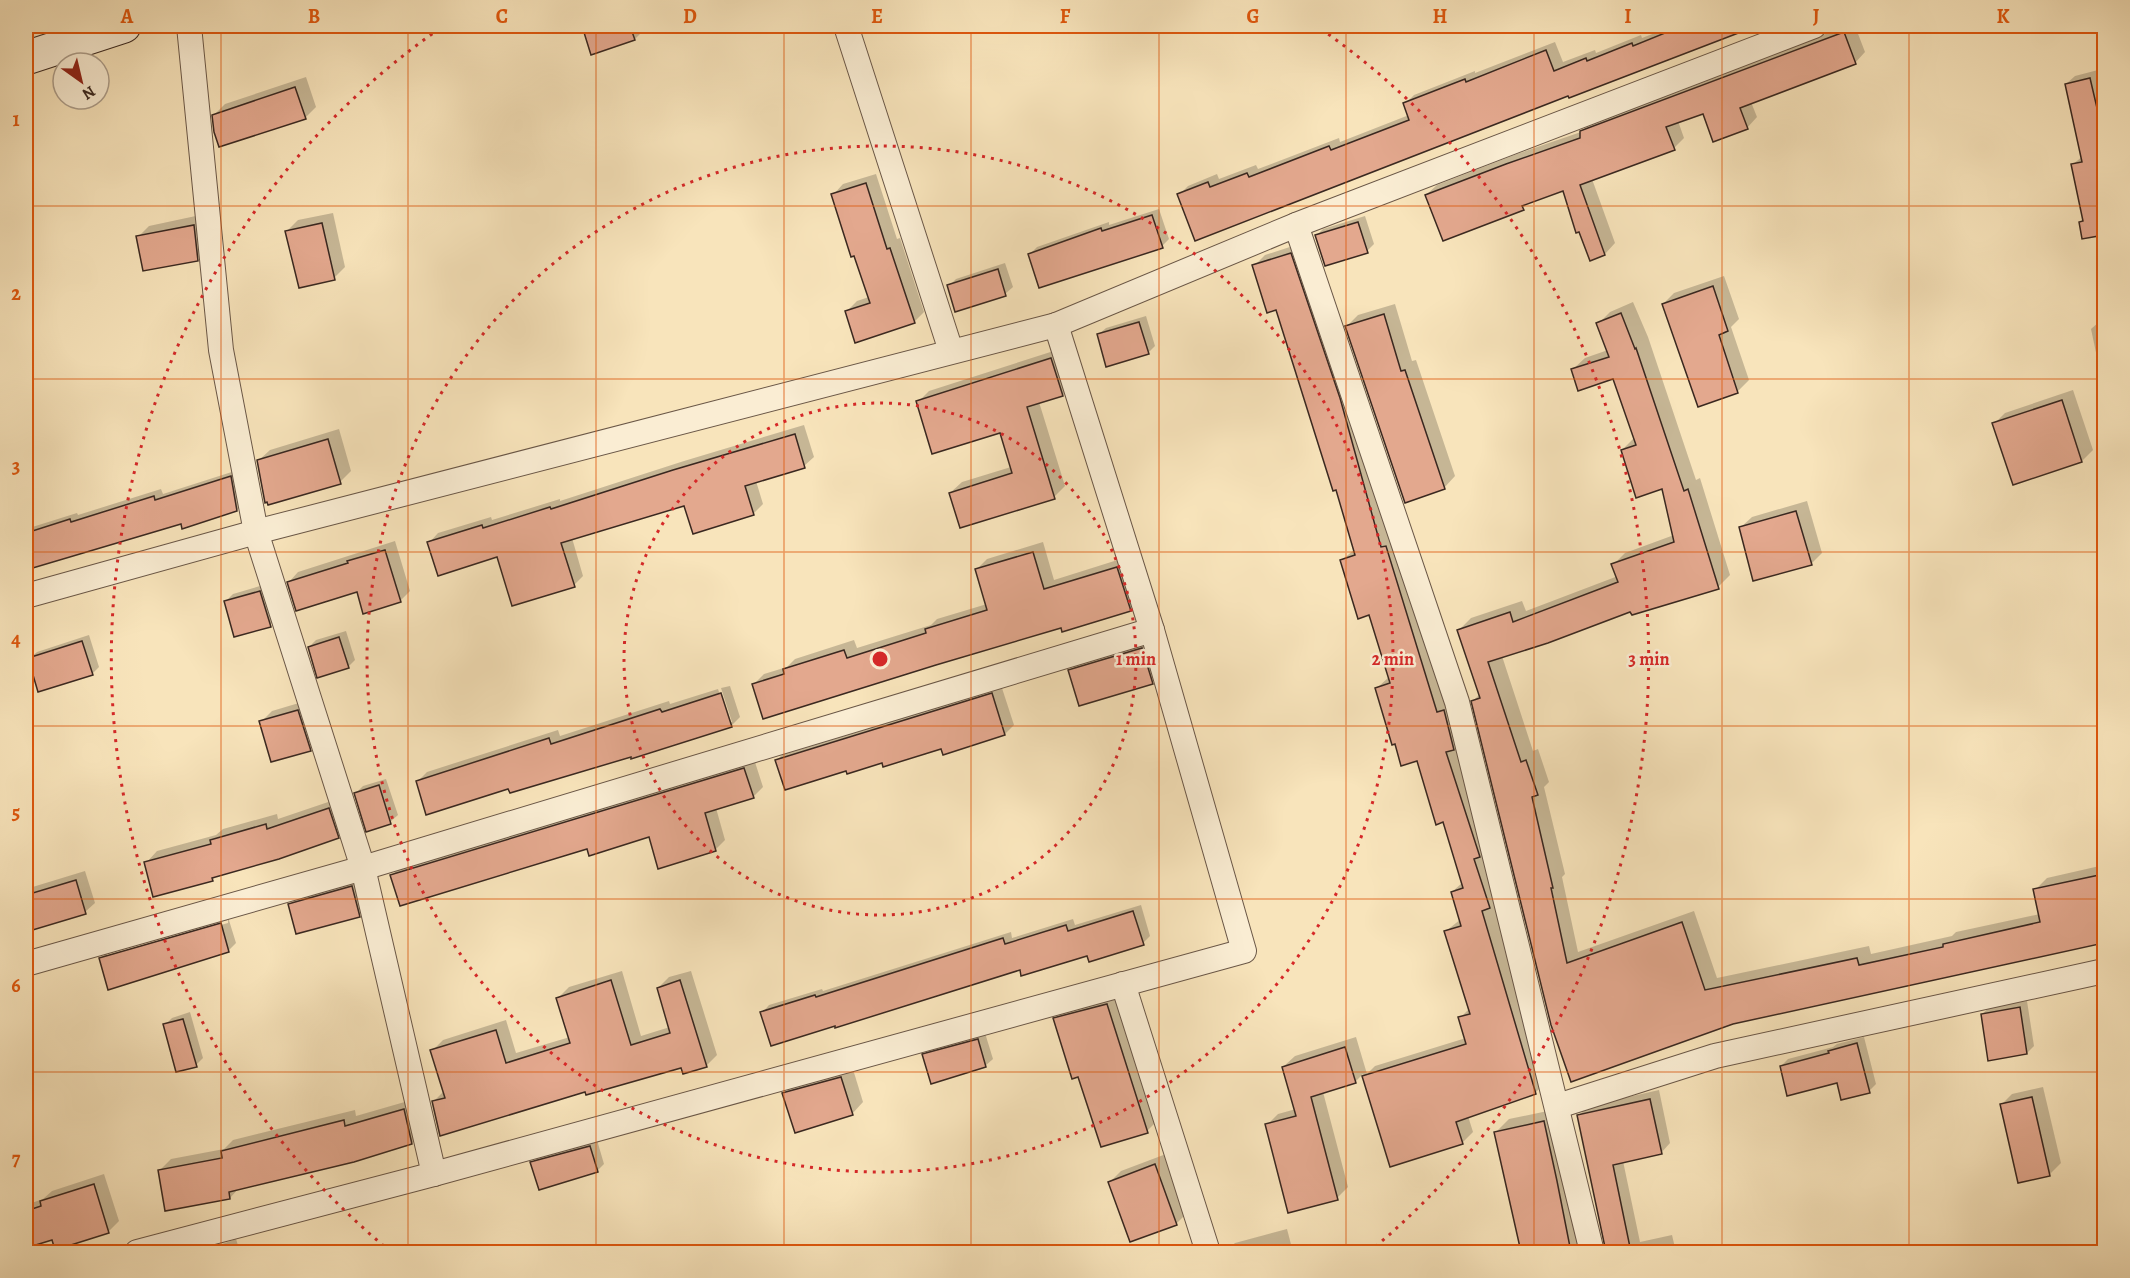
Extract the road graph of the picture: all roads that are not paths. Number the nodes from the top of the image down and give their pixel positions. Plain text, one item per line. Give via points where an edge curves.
1 (124, 26) edge
2 (189, 26) edge
3 (846, 26) edge
4 (1814, 26) edge
5 (26, 58) edge
6 (1296, 225) junction
7 (1056, 324) junction
8 (951, 351) junction
9 (256, 532) junction
10 (26, 596) edge
11 (1152, 630) junction
12 (363, 868) junction
13 (26, 964) edge
14 (2104, 971) edge
15 (1123, 984) junction
16 (1558, 1106) junction
17 (434, 1174) junction
18 (137, 1252) edge
19 (1208, 1252) edge
20 (1593, 1252) edge

1 - 5 main road
2 - 9 street via 221,350
3 - 8 street
4 - 6 street
6 - 7 street
6 - 16 street via 1457,702
7 - 8 street
7 - 11 street
8 - 9 street
9 - 10 street
9 - 12 street
11 - 12 street
11 - 15 street via 1244,951
12 - 13 street
12 - 17 street
14 - 16 street via 1715,1056
15 - 17 street
15 - 19 street
16 - 20 street
17 - 18 street

